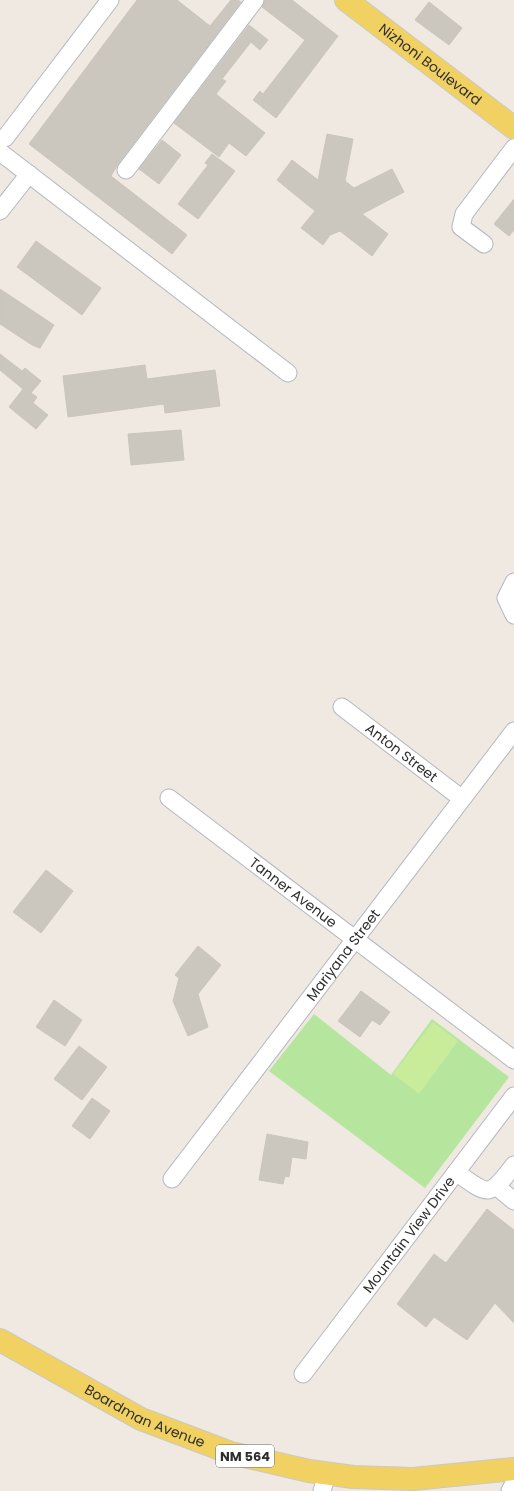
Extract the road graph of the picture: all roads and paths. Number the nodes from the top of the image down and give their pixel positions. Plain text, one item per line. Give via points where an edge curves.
1 (110, 0) edge
2 (255, 0) edge
3 (346, 0) edge
4 (514, 128) edge
5 (2, 145) edge
6 (514, 148) edge
7 (126, 170) dead end
8 (29, 174) junction
9 (0, 211) edge
10 (484, 244) dead end
11 (288, 373) dead end
12 (514, 582) edge
13 (514, 615) edge
14 (342, 708) dead end
15 (514, 731) edge
16 (169, 798) dead end
17 (461, 798) junction
18 (356, 939) junction
19 (514, 1060) edge
20 (514, 1096) edge
21 (514, 1166) edge
22 (456, 1172) junction
23 (172, 1179) dead end
24 (497, 1188) junction
25 (514, 1201) edge
26 (0, 1340) edge
27 (304, 1374) dead end
28 (514, 1469) edge
29 (354, 1477) junction
30 (324, 1482) edge
31 (514, 1483) edge
32 (397, 1491) edge
33 (510, 1491) edge

1 - 5 street
2 - 7 street
3 - 4 main road, Nizhoni Boulevard
5 - 8 street
6 - 10 street via 464,214 461,227
8 - 9 street
8 - 11 street
12 - 13 street via 506,598
14 - 17 street, Anton Street
15 - 17 street, Mariyana Street
16 - 18 street, Tanner Avenue
17 - 18 street, Mariyana Street
18 - 19 street, Tanner Avenue
18 - 23 street, Mariyana Street
20 - 22 street, Mountain View Drive
21 - 24 street
22 - 24 street via 480,1189 490,1191
22 - 27 street, Mountain View Drive
24 - 25 street
26 - 30 main road, Boardman Avenue / NM 564 via 141,1419 231,1453 309,1472
28 - 29 main road, Boardman Avenue / NM 564 via 413,1479
29 - 30 main road, Boardman Avenue / NM 564
29 - 32 main road
31 - 33 street

